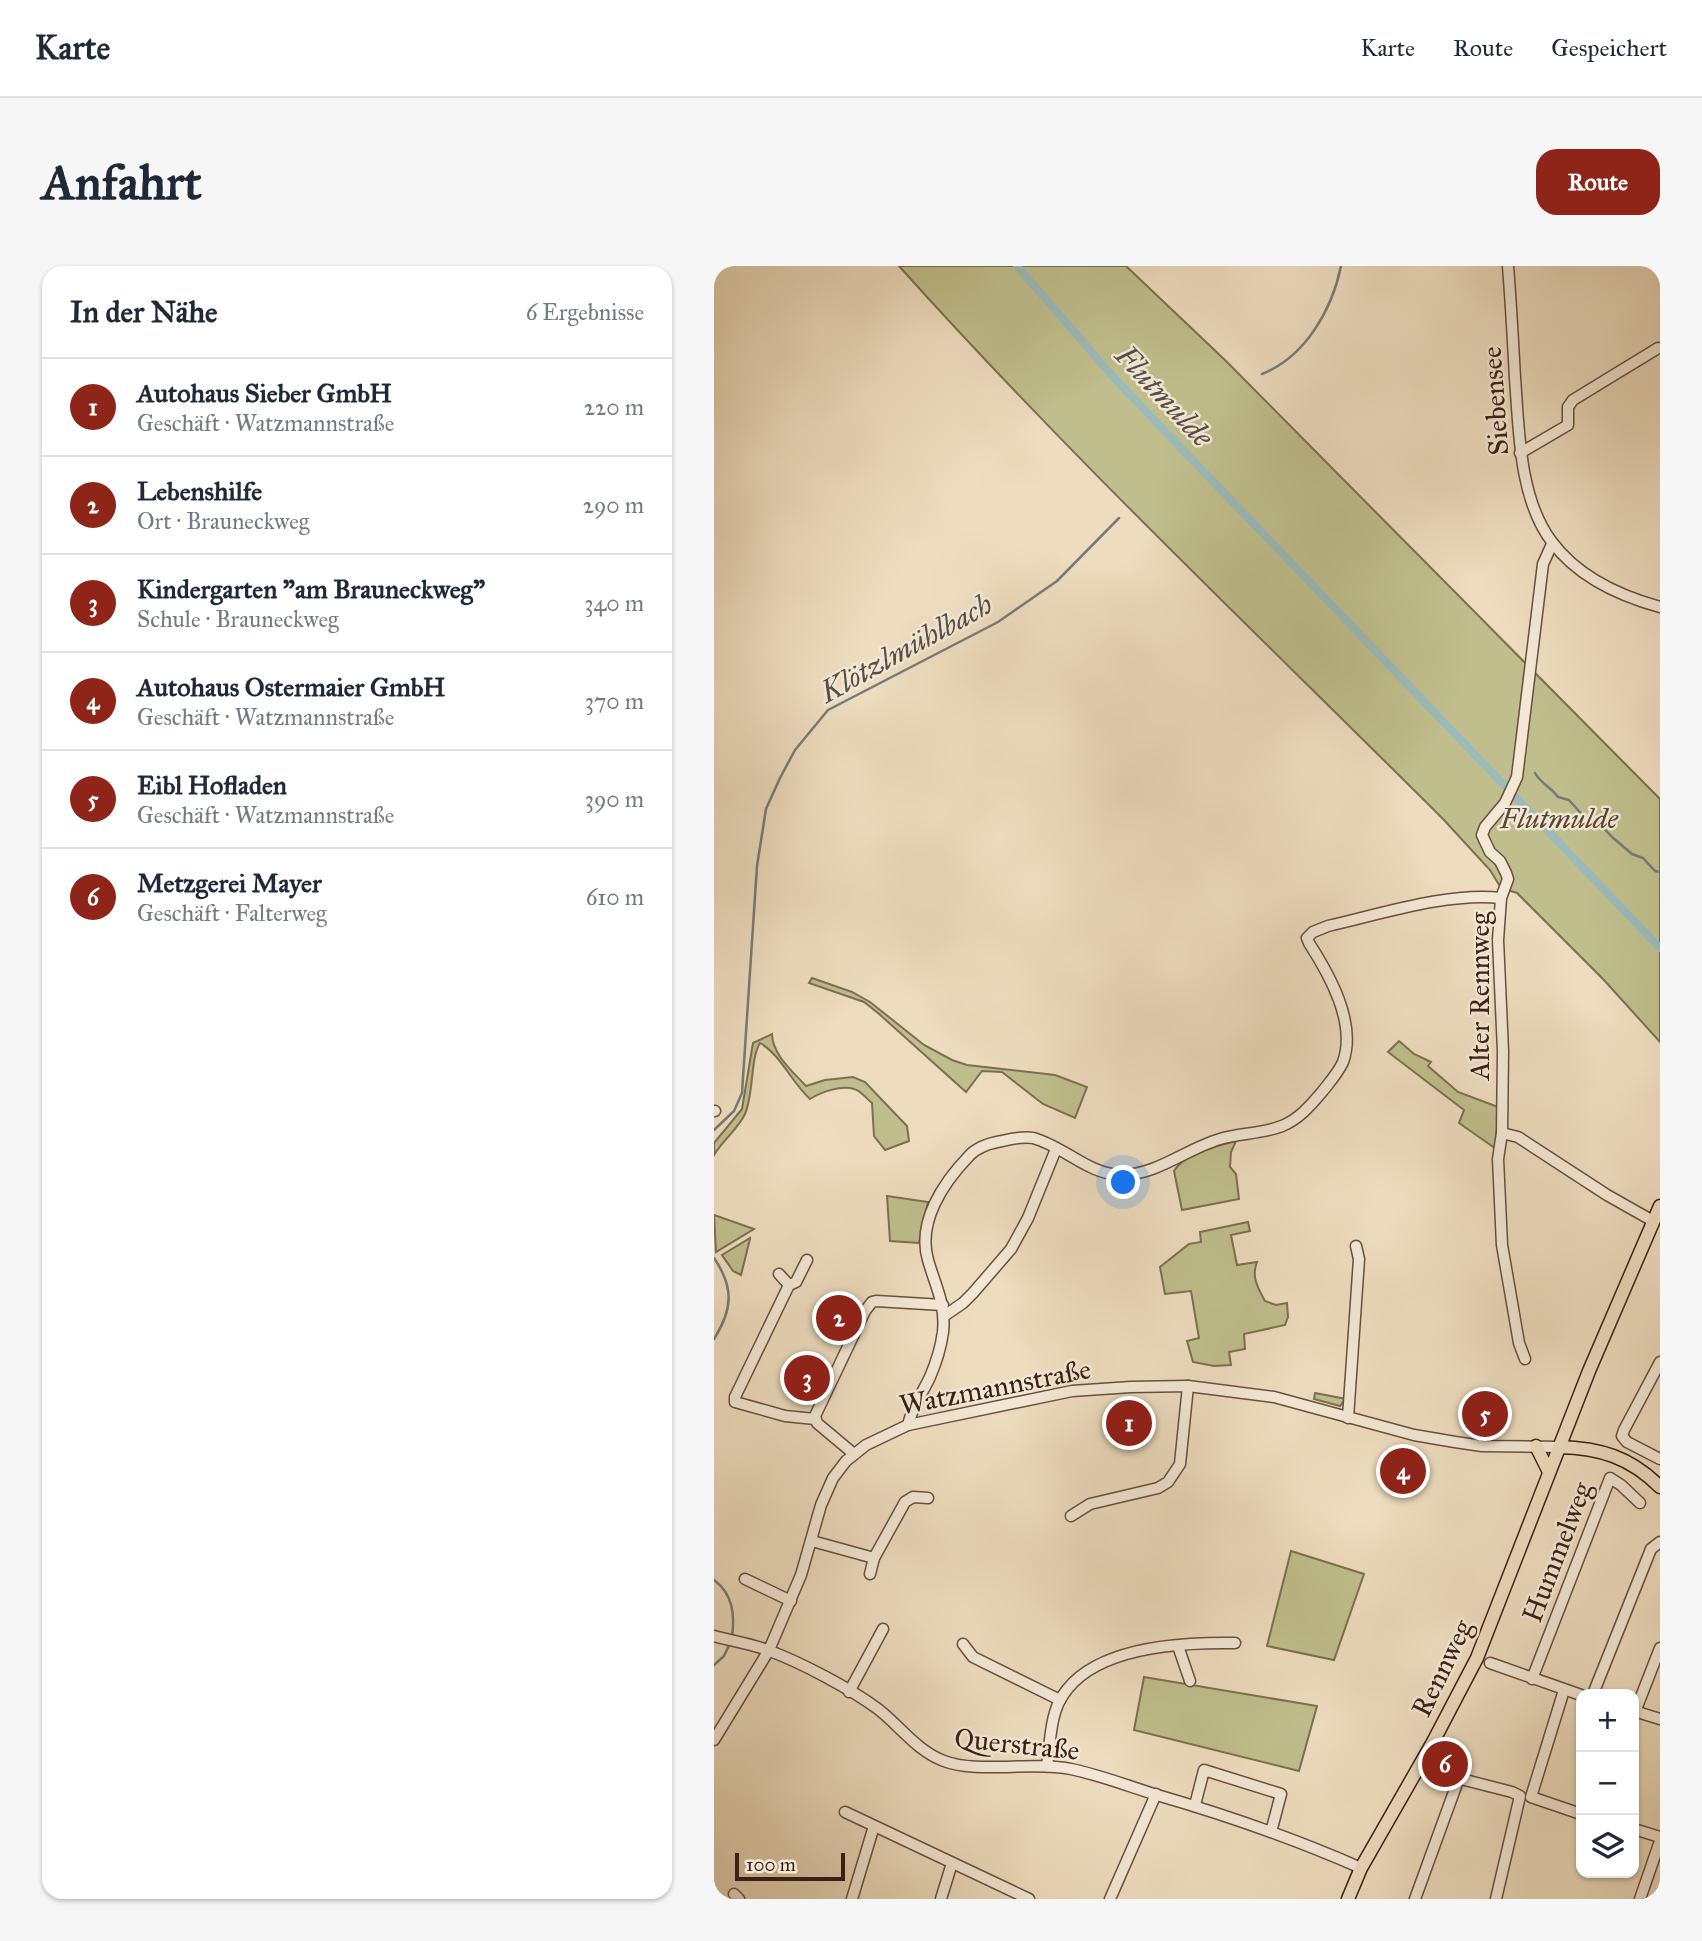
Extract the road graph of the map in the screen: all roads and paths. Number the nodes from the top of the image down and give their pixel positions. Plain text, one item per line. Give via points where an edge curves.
1 (1508, 266) edge
2 (1658, 348) dead end
3 (1520, 453) junction
4 (1552, 544) junction
5 (1660, 607) edge
6 (1501, 898) junction
7 (1502, 1133) junction
8 (1056, 1149) junction
9 (1660, 1206) edge
10 (1653, 1221) junction
11 (1356, 1246) dead end
12 (807, 1260) dead end
13 (779, 1274) dead end
14 (789, 1285) junction
15 (944, 1311) junction
16 (1525, 1359) dead end
17 (1660, 1362) edge
18 (1188, 1387) junction
19 (1348, 1418) junction
20 (1570, 1418) junction
21 (815, 1419) junction
22 (908, 1425) junction
23 (1536, 1446) junction
24 (1559, 1447) junction
25 (1586, 1448) junction
26 (855, 1454) junction
27 (1660, 1459) edge
28 (1549, 1472) junction
29 (1660, 1486) edge
30 (928, 1499) dead end
31 (1640, 1503) dead end
32 (1071, 1516) dead end
33 (812, 1541) junction
34 (1660, 1542) edge
35 (874, 1558) junction
36 (870, 1574) dead end
37 (745, 1579) dead end
38 (791, 1601) junction
39 (883, 1629) dead end
40 (725, 1639) edge
41 (1235, 1643) dead end
42 (963, 1644) dead end
43 (1178, 1646) junction
44 (1660, 1647) edge
45 (769, 1650) junction
46 (1490, 1664) dead end
47 (1532, 1679) junction
48 (1190, 1681) dead end
49 (1564, 1689) junction
50 (1595, 1689) edge
51 (849, 1692) junction
52 (1576, 1693) edge
53 (1060, 1700) junction
54 (1639, 1700) edge
55 (1639, 1714) edge
56 (1660, 1720) edge
57 (714, 1740) edge
58 (1047, 1766) junction
59 (1418, 1768) junction
60 (1459, 1778) junction
61 (1156, 1794) junction
62 (1525, 1797) junction
63 (1195, 1805) junction
64 (845, 1812) dead end
65 (1576, 1812) edge
66 (874, 1826) junction
67 (1639, 1831) edge
68 (1271, 1832) junction
69 (1660, 1839) edge
70 (953, 1863) junction
71 (1362, 1868) junction
72 (1655, 1871) edge
73 (852, 1899) edge
74 (941, 1899) edge
75 (1030, 1899) edge
76 (1110, 1899) edge
77 (1348, 1899) edge
78 (1415, 1899) edge
79 (1496, 1899) edge
80 (1640, 1899) edge

1 - 3 street, Siebensee
2 - 3 street via 1573,400 1567,425
3 - 4 street, Siebensee via 1530,494
4 - 5 street via 1614,592
4 - 6 street, Alter Rennweg via 1543,564 1517,777 1482,835 1508,879
6 - 7 street, Alter Rennweg
6 - 8 street via 1459,898 1328,926 1307,938 1339,999 1345,1052 1316,1099 1285,1125 1220,1139 1133,1174 1095,1169
7 - 10 street via 1518,1137
7 - 16 street, Alter Rennweg via 1498,1158 1502,1245 1518,1343
8 - 15 street via 1011,1248 968,1298
8 - 15 street via 1030,1138 994,1142 968,1156 950,1180 932,1209 925,1234 926,1254
9 - 10 main road, Rennweg
10 - 20 main road, Rennweg
11 - 19 street via 1359,1259
12 - 14 street via 796,1282
13 - 14 street
14 - 21 street via 735,1402
15 - 21 street via 872,1302
15 - 22 street via 936,1361
17 - 27 street via 1622,1436
18 - 19 street, Watzmannstraße via 1274,1397
18 - 22 street, Watzmannstraße via 1072,1391
18 - 32 street via 1180,1464 1168,1482 1090,1504
19 - 23 street, Watzmannstraße via 1455,1442
20 - 24 main road, Rennweg
20 - 25 main road via 1574,1433
21 - 26 street
22 - 26 street, Watzmannstraße via 875,1439
23 - 24 street, Watzmannstraße
23 - 28 main road
24 - 25 main road
24 - 28 main road, Rennweg
25 - 29 main road via 1620,1459
26 - 33 street, Watzmannstraße via 829,1486
28 - 59 main road, Rennweg via 1477,1658
30 - 35 street via 914,1497 905,1502
31 - 47 street, Hummelweg via 1610,1478
33 - 35 street
33 - 38 street, Watzmannstraße
34 - 50 street via 1651,1549
35 - 36 street
37 - 38 street
38 - 45 street, Watzmannstraße
39 - 51 street
40 - 45 street, Querstraße
41 - 43 street
42 - 53 street via 973,1657
43 - 48 street
43 - 53 street via 1109,1659 1080,1677
44 - 54 street
45 - 51 street, Querstraße
45 - 57 street, Watzmannstraße
46 - 47 street
47 - 49 street
49 - 52 street
49 - 62 street
51 - 58 street, Querstraße via 947,1763
53 - 58 street
55 - 56 street
58 - 61 street, Querstraße
59 - 60 street
59 - 71 main road, Rennweg
60 - 62 street
60 - 78 street
61 - 63 street, Querstraße
61 - 76 street
62 - 65 street
62 - 79 street
63 - 68 street, Querstraße
63 - 68 street via 1203,1770 1281,1794
64 - 66 street
66 - 70 street
66 - 73 street
67 - 69 street
68 - 71 street, Querstraße
69 - 72 street
70 - 74 street
70 - 75 street
71 - 77 main road, Rennweg
72 - 80 street

